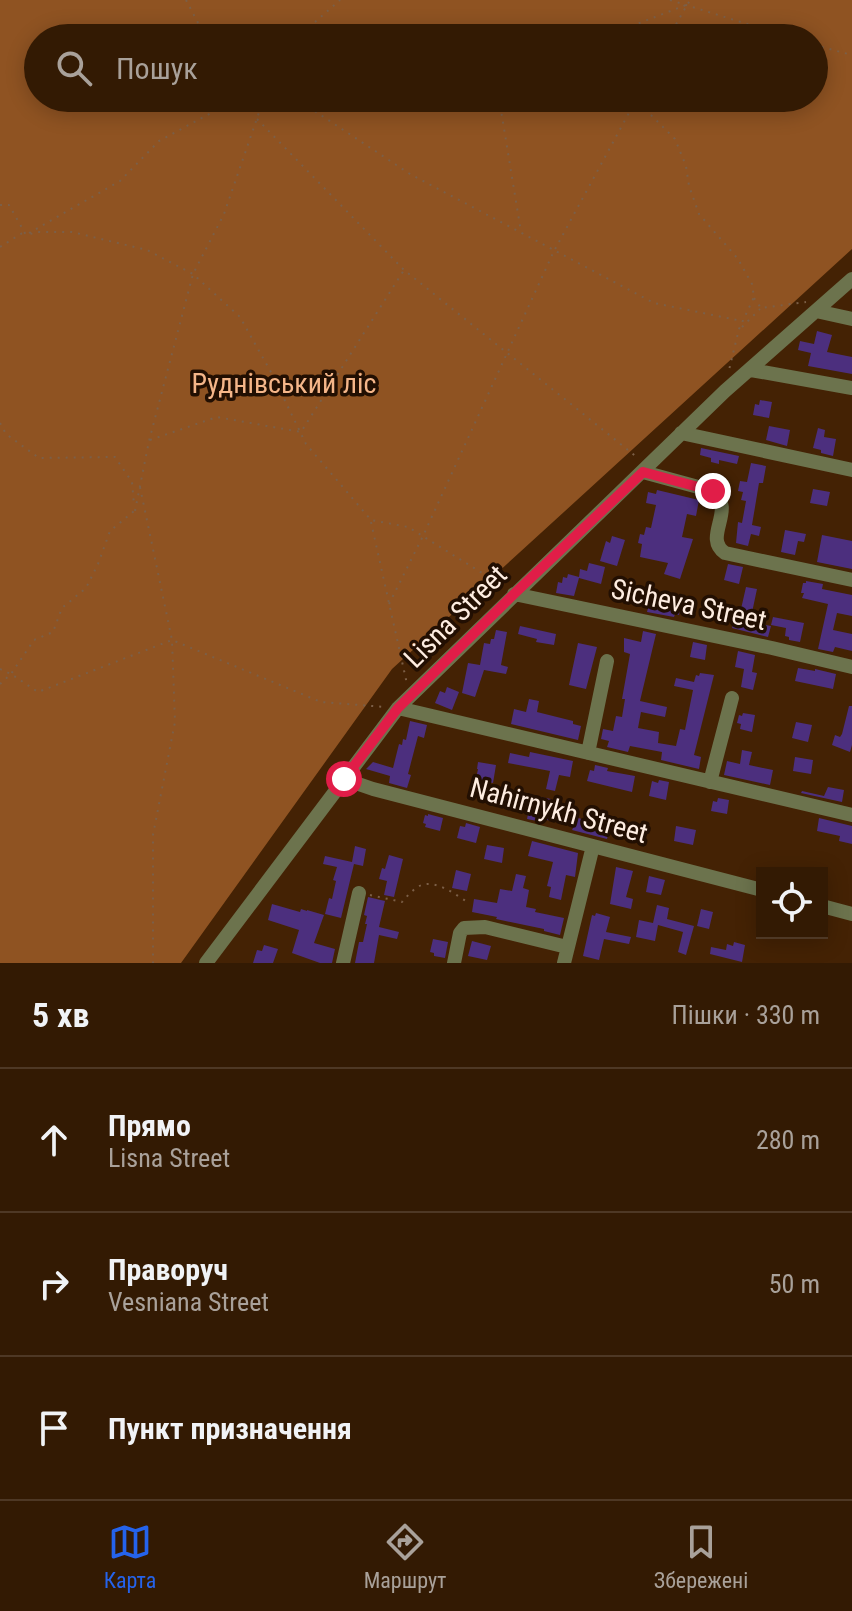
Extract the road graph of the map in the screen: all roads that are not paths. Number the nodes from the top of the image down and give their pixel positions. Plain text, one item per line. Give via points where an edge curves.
1 (852, 279) edge
2 (816, 311) junction
3 (852, 319) edge
4 (751, 370) junction
5 (852, 388) edge
6 (681, 433) junction
7 (646, 469) junction
8 (852, 470) edge
9 (852, 580) edge
10 (514, 594) junction
11 (607, 661) dead end
12 (852, 667) edge
13 (732, 698) dead end
14 (398, 708) junction
15 (588, 753) junction
16 (344, 779) junction
17 (710, 782) junction
18 (852, 815) edge
19 (593, 846) junction
20 (756, 888) edge
21 (359, 893) road end
22 (828, 908) edge
23 (852, 914) edge
24 (567, 947) junction
25 (206, 963) edge
26 (343, 963) edge
27 (454, 963) edge
28 (564, 963) edge

1 - 2 street, Lisna Street
2 - 3 street
2 - 4 street, Lisna Street
4 - 5 street
4 - 6 street, Lisna Street
6 - 7 street, Lisna Street
6 - 8 street
7 - 9 street via 720,497 716,543 725,553
7 - 10 street, Lisna Street
10 - 12 street, Sicheva Street
10 - 14 street, Lisna Street
11 - 15 street
13 - 17 street
14 - 15 street
14 - 16 street, Lisna Street
15 - 17 street
16 - 19 street, Nahirnykh Street
16 - 25 street, Lisna Street
17 - 18 street
19 - 20 street, Nahirnykh Street
19 - 24 street
21 - 26 street
22 - 23 street
24 - 27 street via 472,926 460,933
24 - 28 street

